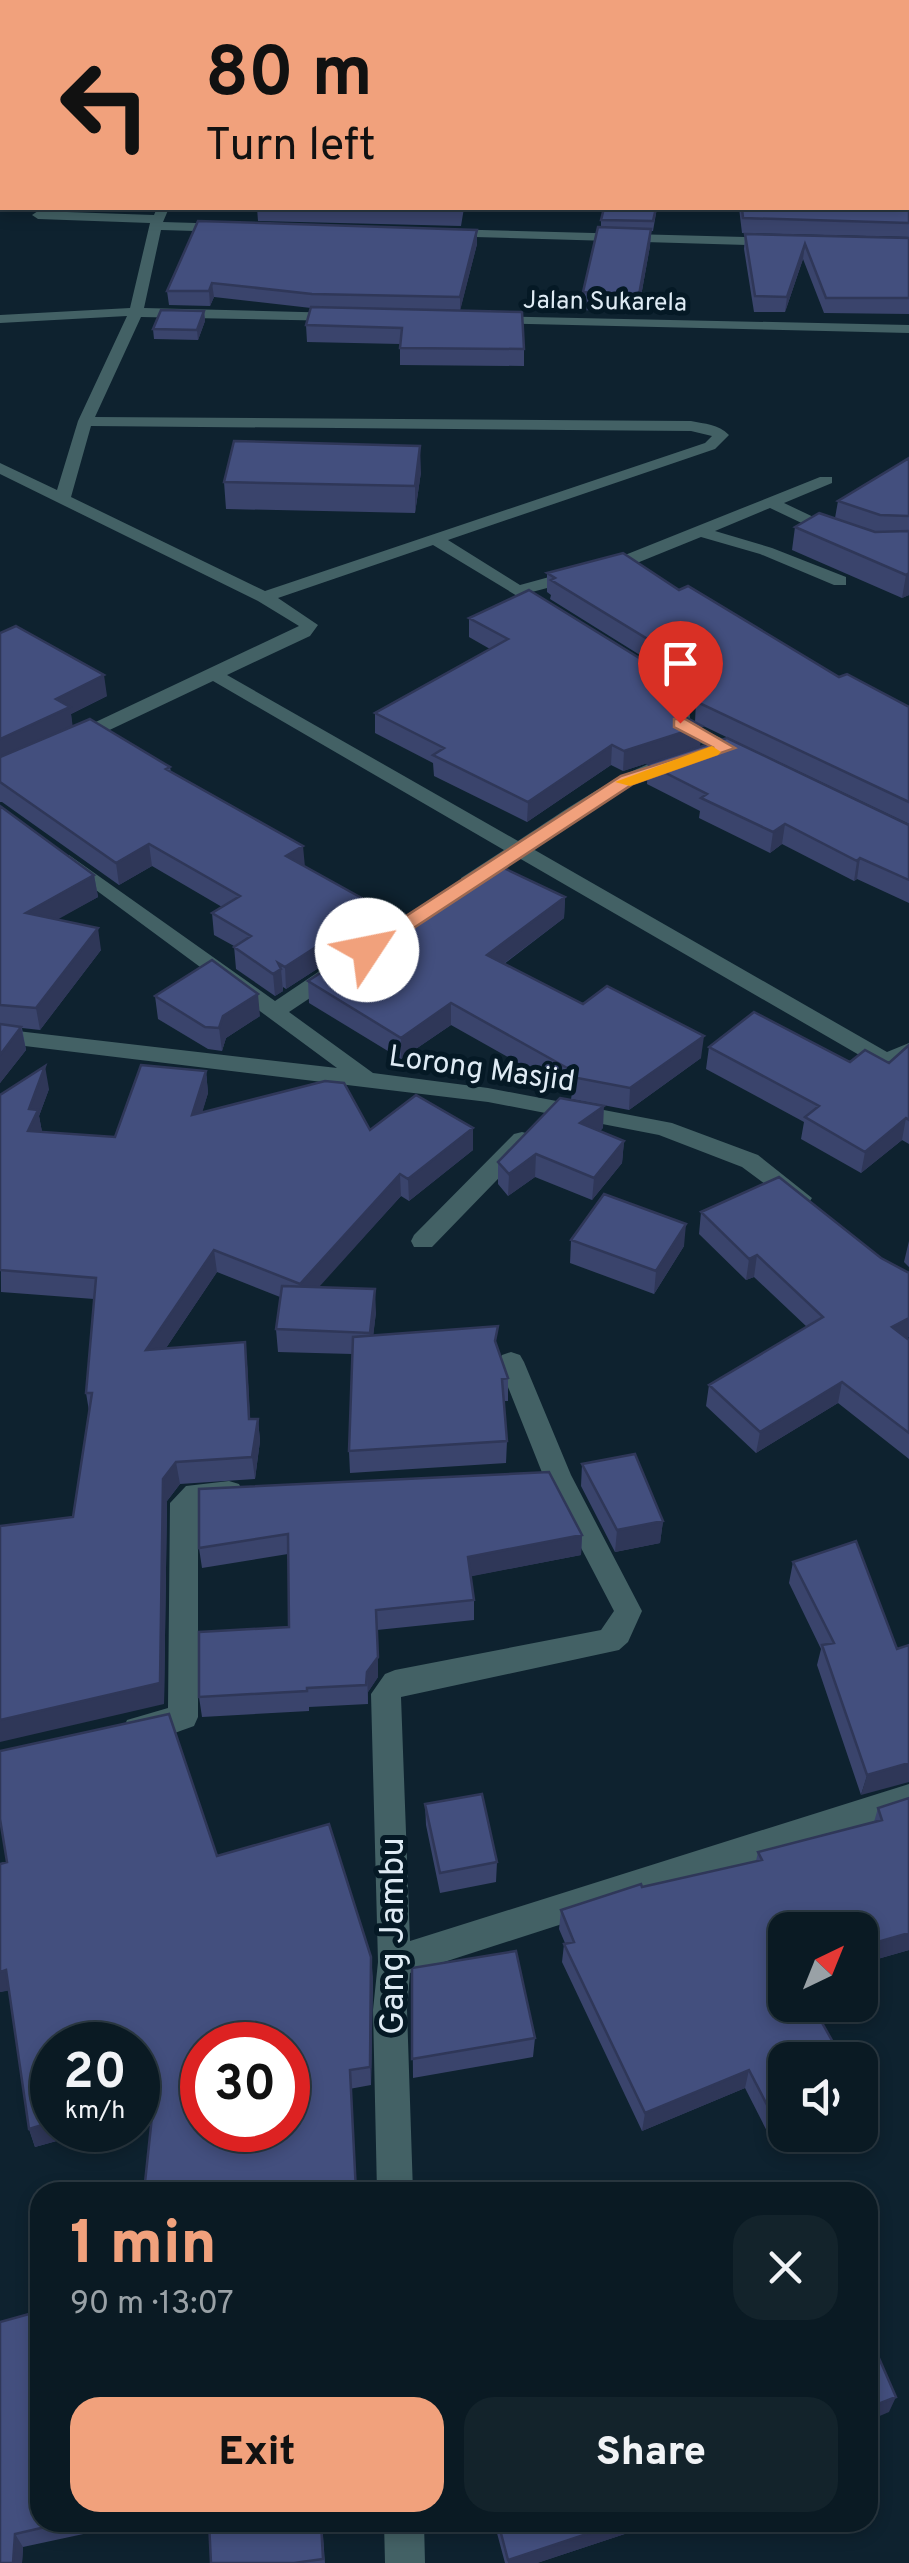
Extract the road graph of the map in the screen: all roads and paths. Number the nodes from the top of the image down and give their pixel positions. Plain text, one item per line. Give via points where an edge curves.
1 (8, 0) edge
2 (21, 0) edge
3 (38, 215) dead end
4 (159, 218) edge
5 (254, 229) edge
6 (433, 233) edge
7 (790, 242) edge
8 (136, 312) junction
9 (354, 317) edge
10 (0, 319) edge
11 (473, 320) edge
12 (909, 329) edge
13 (85, 421) junction
14 (0, 468) edge
15 (826, 480) dead end
16 (63, 498) junction
17 (771, 503) junction
18 (702, 532) junction
19 (435, 539) junction
20 (849, 539) edge
21 (840, 582) dead end
22 (521, 590) junction
23 (264, 597) junction
24 (574, 626) edge
25 (619, 654) edge
26 (216, 675) junction
27 (54, 748) edge
28 (726, 748) junction
29 (760, 764) edge
30 (54, 850) edge
31 (517, 850) junction
32 (453, 892) edge
33 (357, 956) edge
34 (277, 1010) junction
35 (0, 1036) edge
36 (909, 1050) edge
37 (371, 1082) junction
38 (553, 1108) junction
39 (813, 1209) edge
40 (424, 1241) dead end
41 (511, 1362) dead end
42 (557, 1475) junction
43 (519, 1477) edge
44 (252, 1491) edge
45 (106, 1735) edge
46 (909, 1798) edge
47 (394, 1962) junction
48 (395, 2182) edge
49 (404, 2532) edge
50 (405, 2563) edge

1 - 2 street
3 - 4 street
4 - 5 street
4 - 8 street
6 - 7 street
8 - 9 street
8 - 10 street
8 - 13 street
11 - 12 street, Jalan Sukarela
13 - 16 street
13 - 19 street via 690,426 721,434 710,446
14 - 16 street
15 - 17 street
16 - 23 street
17 - 18 street
17 - 20 street
18 - 21 street
18 - 22 street
19 - 22 street
19 - 23 street
22 - 24 street
23 - 26 street via 309,628
25 - 28 street via 680,692 681,726
26 - 27 street
26 - 31 street
28 - 29 street
28 - 31 street via 627,780
30 - 34 street
31 - 32 street
31 - 36 street via 881,1058
33 - 34 street
34 - 37 street
35 - 37 street, Lorong Masjid
37 - 38 street, Lorong Masjid
38 - 39 street, Lorong Masjid via 706,1142 750,1161
38 - 40 street
41 - 42 street
42 - 43 street
42 - 47 street, Gang Jambu via 628,1611 609,1641 395,1682 386,1694
44 - 45 street via 196,1494 184,1503 183,1717
46 - 47 street
47 - 48 street, Gang Jambu
49 - 50 street

